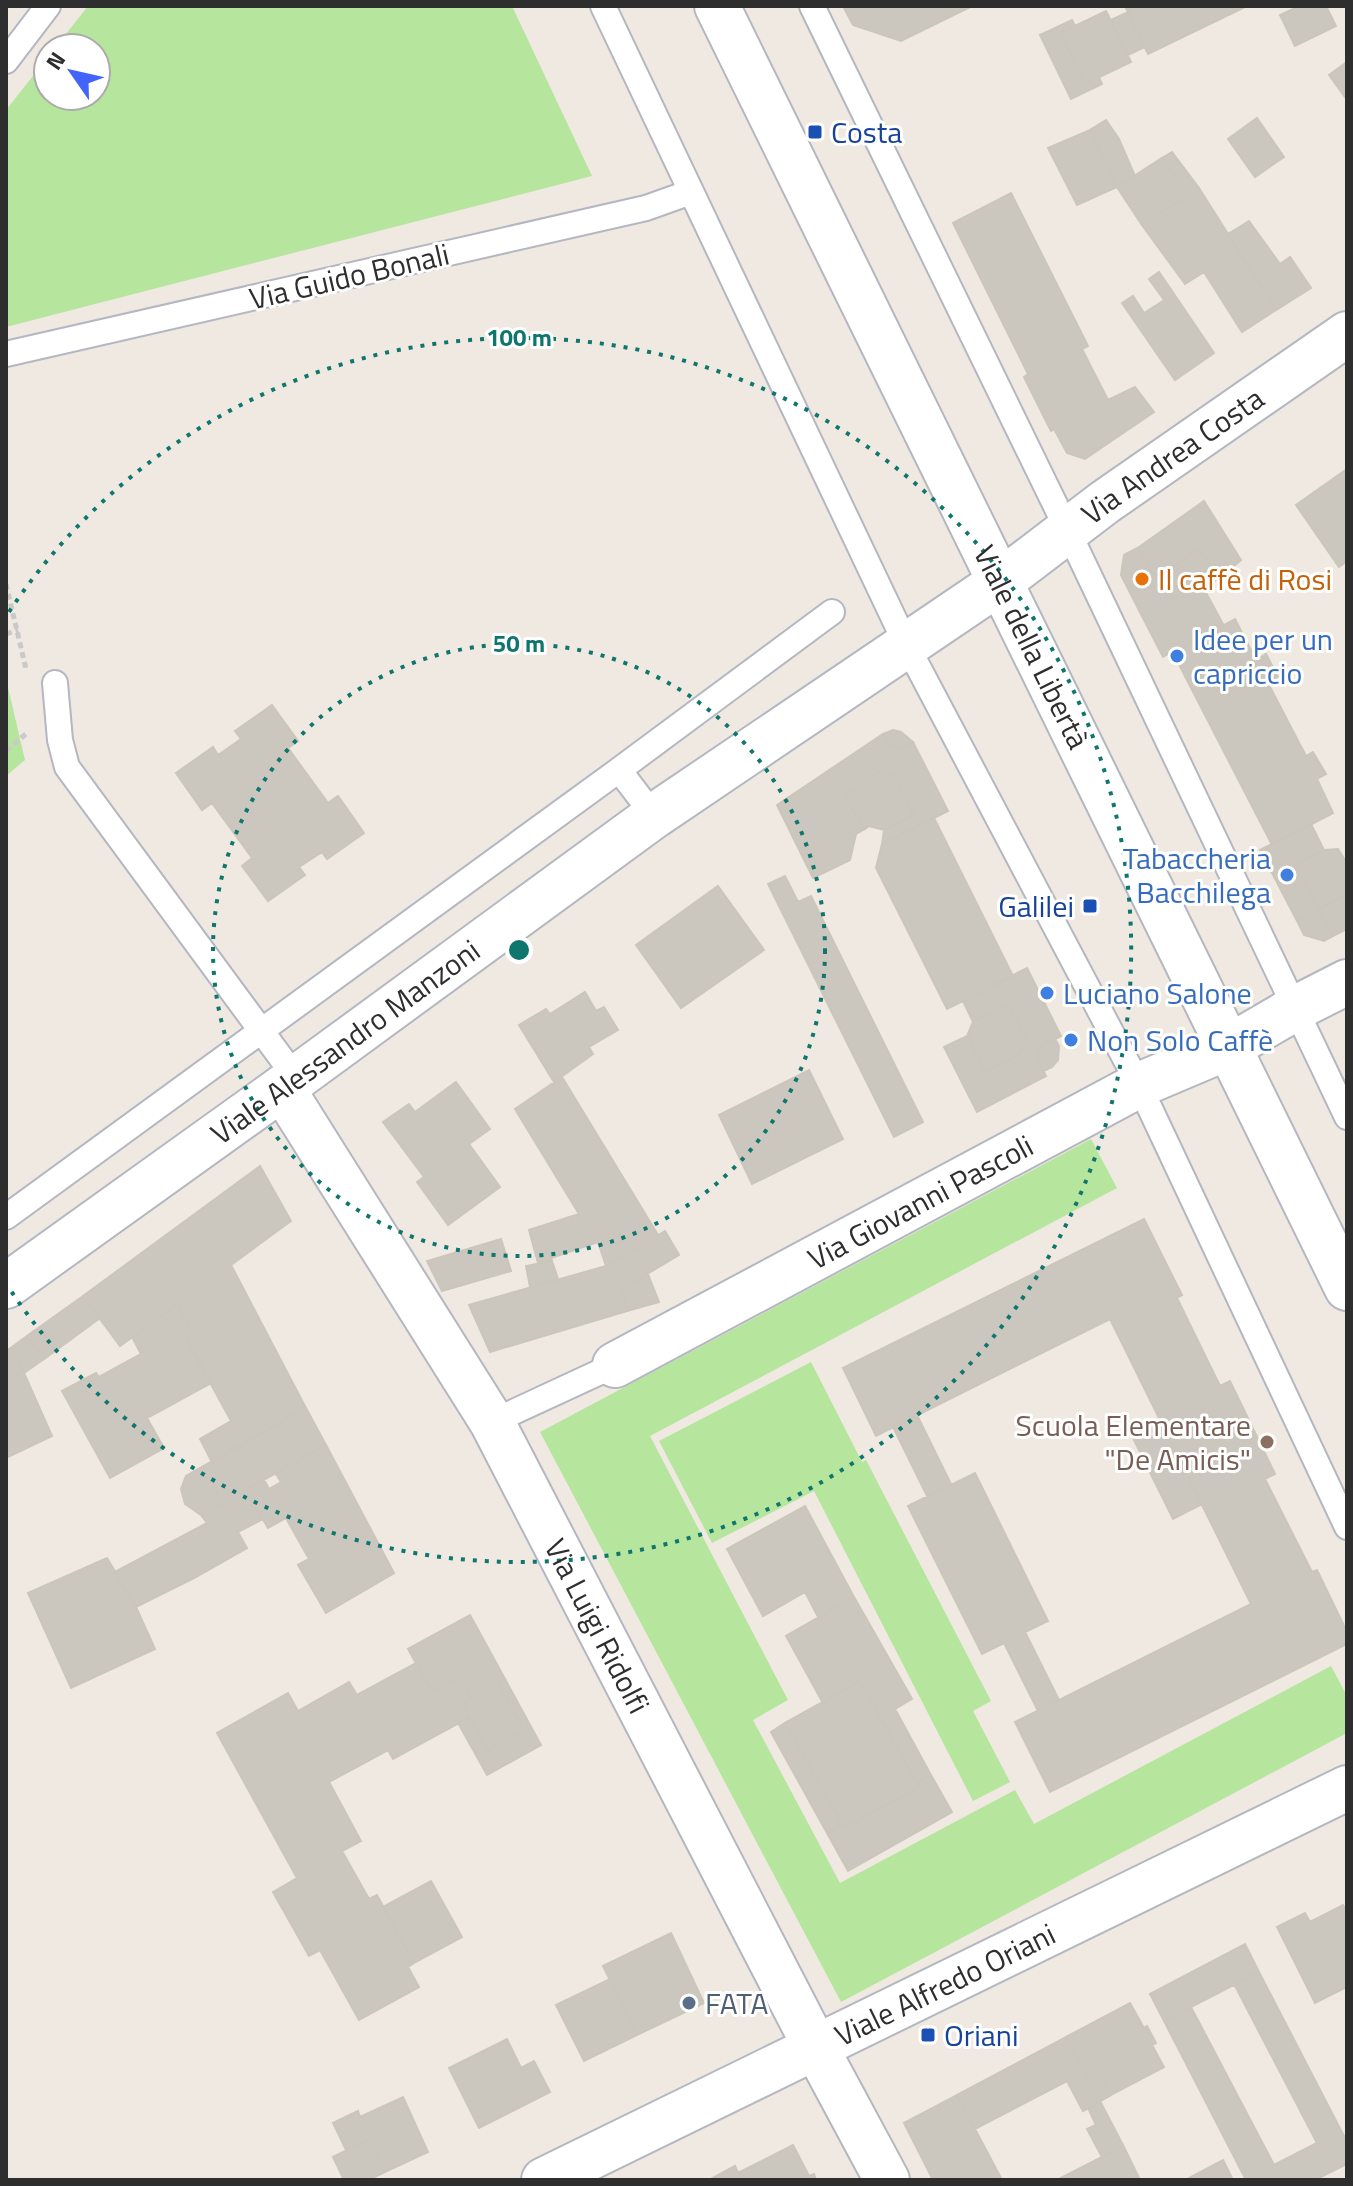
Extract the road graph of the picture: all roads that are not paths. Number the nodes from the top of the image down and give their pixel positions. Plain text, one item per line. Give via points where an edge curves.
1 (48, 6) edge
2 (603, 6) edge
3 (717, 6) edge
4 (812, 6) edge
5 (6, 61) edge
6 (691, 192) junction
7 (1347, 334) edge
8 (6, 354) edge
9 (1067, 529) junction
10 (1000, 582) junction
11 (832, 612) dead end
12 (906, 644) junction
13 (55, 683) dead end
14 (619, 770) junction
15 (654, 816) junction
16 (1347, 982) edge
17 (1294, 1009) junction
18 (262, 1032) junction
19 (1229, 1047) junction
20 (289, 1083) junction
21 (1139, 1085) junction
22 (1347, 1117) edge
23 (6, 1217) edge
24 (6, 1286) edge
25 (1347, 1288) edge
26 (615, 1365) joint
27 (492, 1422) junction
28 (1347, 1527) edge
29 (1347, 1788) edge
30 (815, 2046) junction
31 (544, 2180) edge
32 (887, 2180) edge

1 - 5 lane
2 - 6 lane
3 - 10 street, Viale della Libertà
4 - 9 lane
6 - 8 lane, Via Guido Bonali via 631,212
6 - 12 lane
7 - 9 street, Via Andrea Costa
9 - 10 street, Via Andrea Costa
9 - 17 lane
10 - 12 street, Viale Alessandro Manzoni
10 - 19 street, Viale della Libertà
11 - 14 lane
12 - 15 street, Viale Alessandro Manzoni
12 - 21 lane
13 - 18 lane via 67,767
14 - 15 lane
14 - 18 lane
15 - 20 street, Viale Alessandro Manzoni
16 - 17 street, Via Giovanni Pascoli
17 - 19 street, Via Giovanni Pascoli
17 - 22 lane
18 - 20 lane
18 - 23 lane
19 - 21 street, Via Giovanni Pascoli
19 - 25 street, Viale della Libertà
20 - 24 street, Viale Alessandro Manzoni
20 - 27 street, Via Luigi Ridolfi
21 - 26 street, Via Giovanni Pascoli
21 - 28 lane
26 - 27 lane
27 - 30 street, Via Luigi Ridolfi
29 - 30 street, Viale Alfredo Oriani
30 - 31 street, Viale Alfredo Oriani
30 - 32 street, Via Luigi Ridolfi

